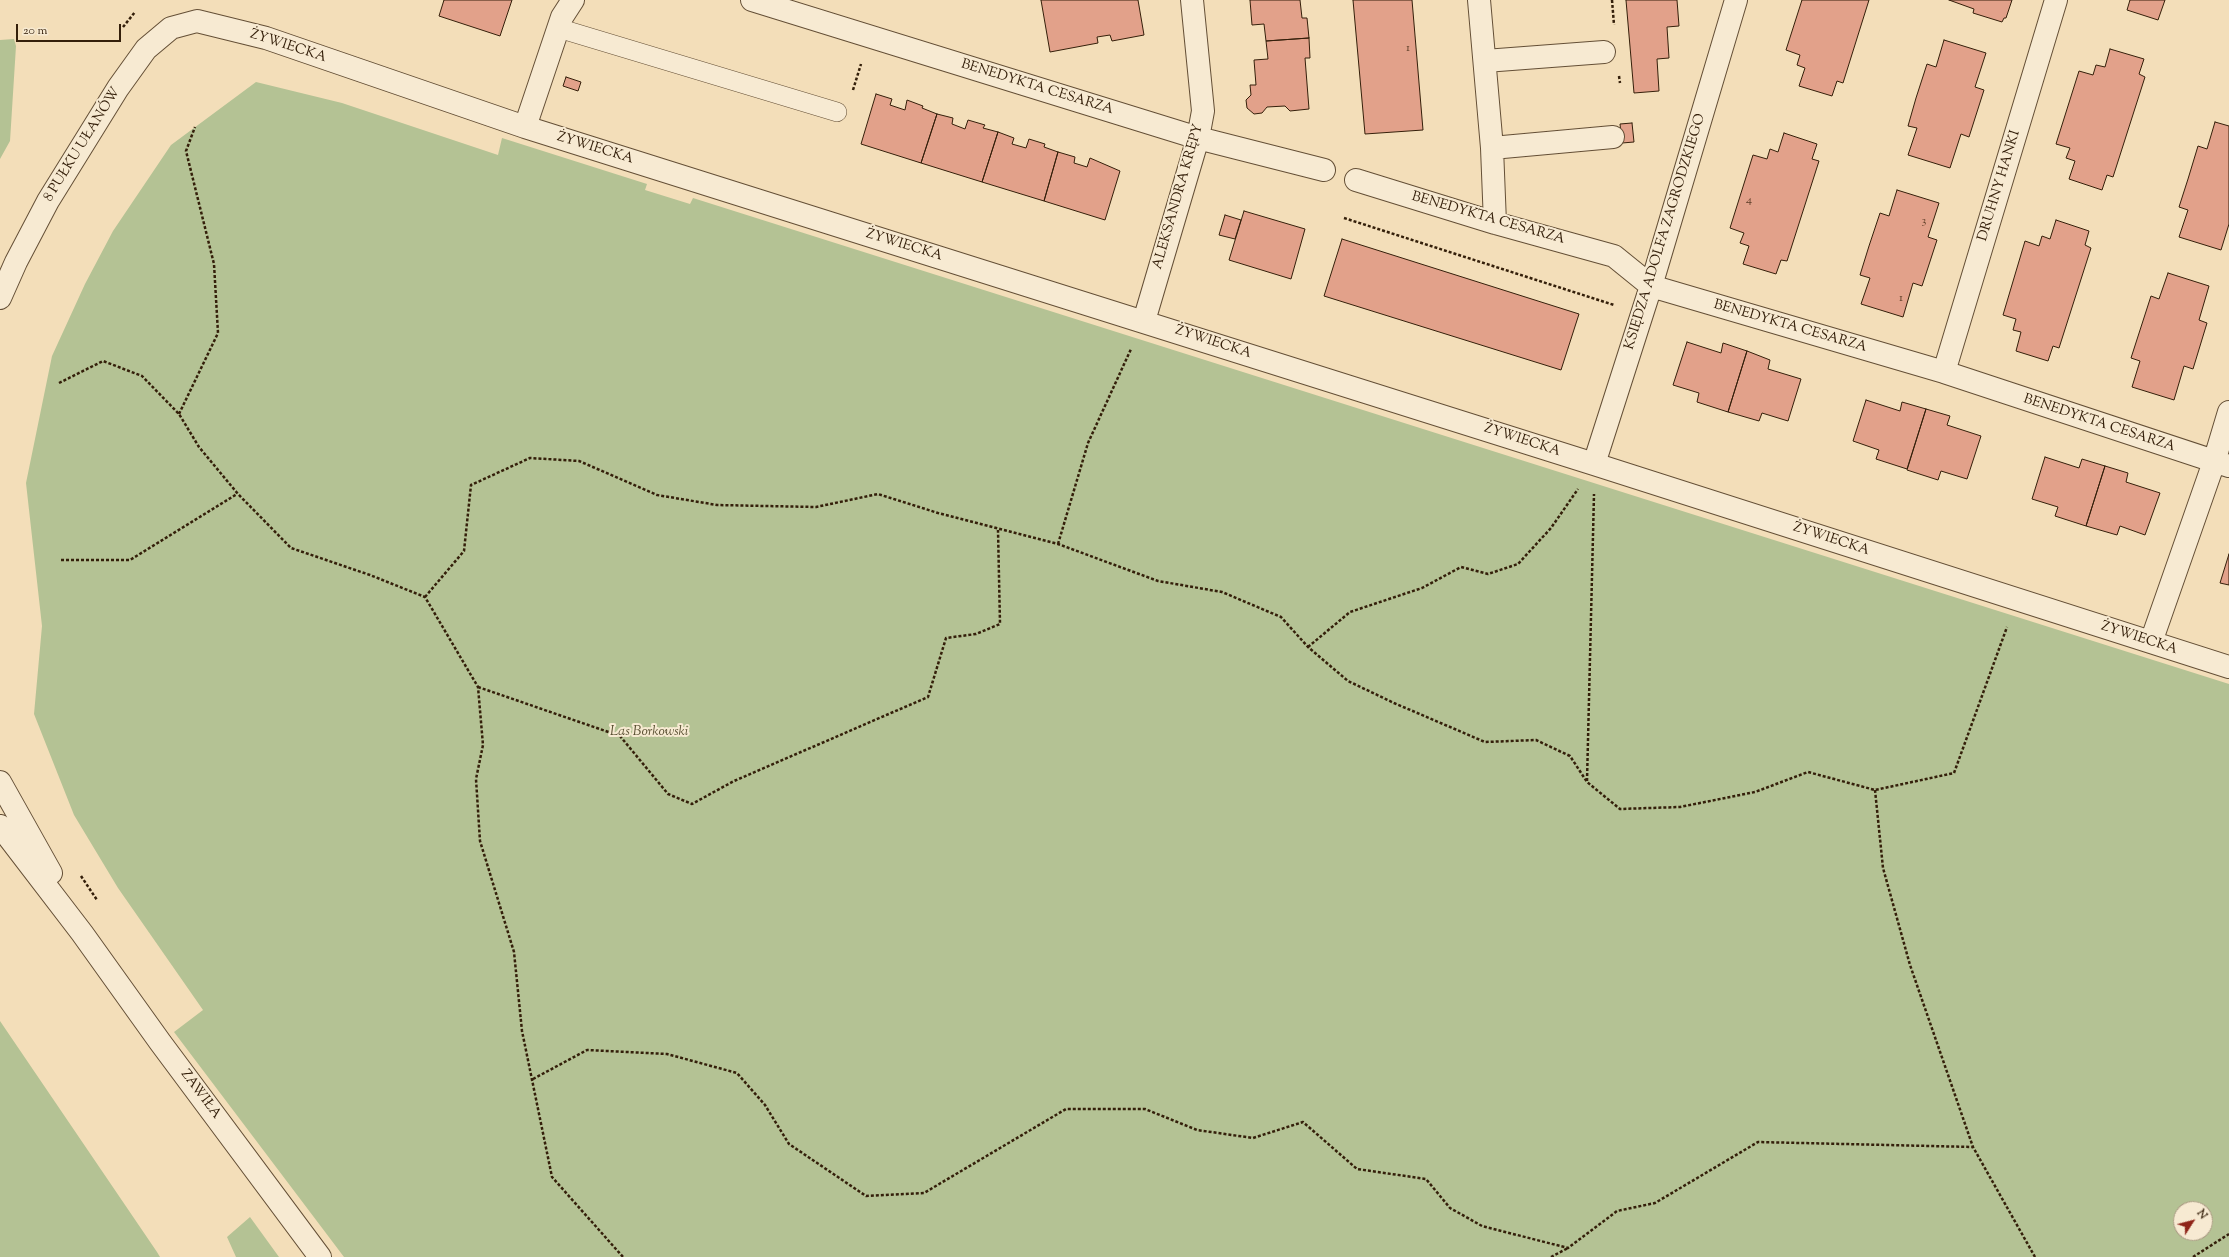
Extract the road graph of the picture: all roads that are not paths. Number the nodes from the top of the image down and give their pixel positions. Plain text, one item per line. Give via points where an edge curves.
1 (573, 0) edge
2 (752, 0) edge
3 (1192, 0) edge
4 (1479, 0) edge
5 (1736, 0) edge
6 (2056, 0) edge
7 (197, 21) joint
8 (558, 28) junction
9 (1604, 52) dead end
10 (1485, 61) junction
11 (836, 112) road end
12 (525, 127) junction
13 (1613, 137) dead end
14 (1198, 138) junction
15 (1492, 148) junction
16 (1324, 170) dead end
17 (1356, 180) dead end
18 (1495, 223) junction
19 (1650, 286) junction
20 (0, 298) edge
21 (1144, 322) junction
22 (1944, 372) junction
23 (2229, 412) edge
24 (1594, 464) junction
25 (2222, 464) edge
26 (2151, 642) junction
27 (2229, 667) edge
28 (0, 782) edge
29 (0, 826) edge
30 (82, 932) junction
31 (320, 1257) edge

1 - 8 street
2 - 14 street, BENEDYKTA CESARZA
3 - 14 street, ALEKSANDRA KRĘPY via 1203,110
4 - 10 street
5 - 19 street, KSIĘDZA ADOLFA ZAGRODZKIEGO
6 - 22 street, DRUHNY HANKI
7 - 12 street, ŻYWIECKA via 266,38
7 - 20 street, 8 PUŁKU UŁANÓW via 171,28 146,49 118,88 48,201
8 - 11 lane
8 - 12 street
9 - 10 street
10 - 15 street
12 - 21 street, ŻYWIECKA
13 - 15 street
14 - 16 street, BENEDYKTA CESARZA
14 - 21 street, ALEKSANDRA KRĘPY
15 - 18 street
17 - 18 street, BENEDYKTA CESARZA
18 - 19 street, BENEDYKTA CESARZA via 1614,256
19 - 22 street, BENEDYKTA CESARZA
19 - 24 street, KSIĘDZA ADOLFA ZAGRODZKIEGO
21 - 24 street, ŻYWIECKA
22 - 25 street, BENEDYKTA CESARZA
23 - 25 street
24 - 26 street, ŻYWIECKA
25 - 26 street
26 - 27 street, ŻYWIECKA
28 - 30 street, ZAWIŁA
29 - 30 street, ZAWIŁA
30 - 31 street, ZAWIŁA via 160,1042

